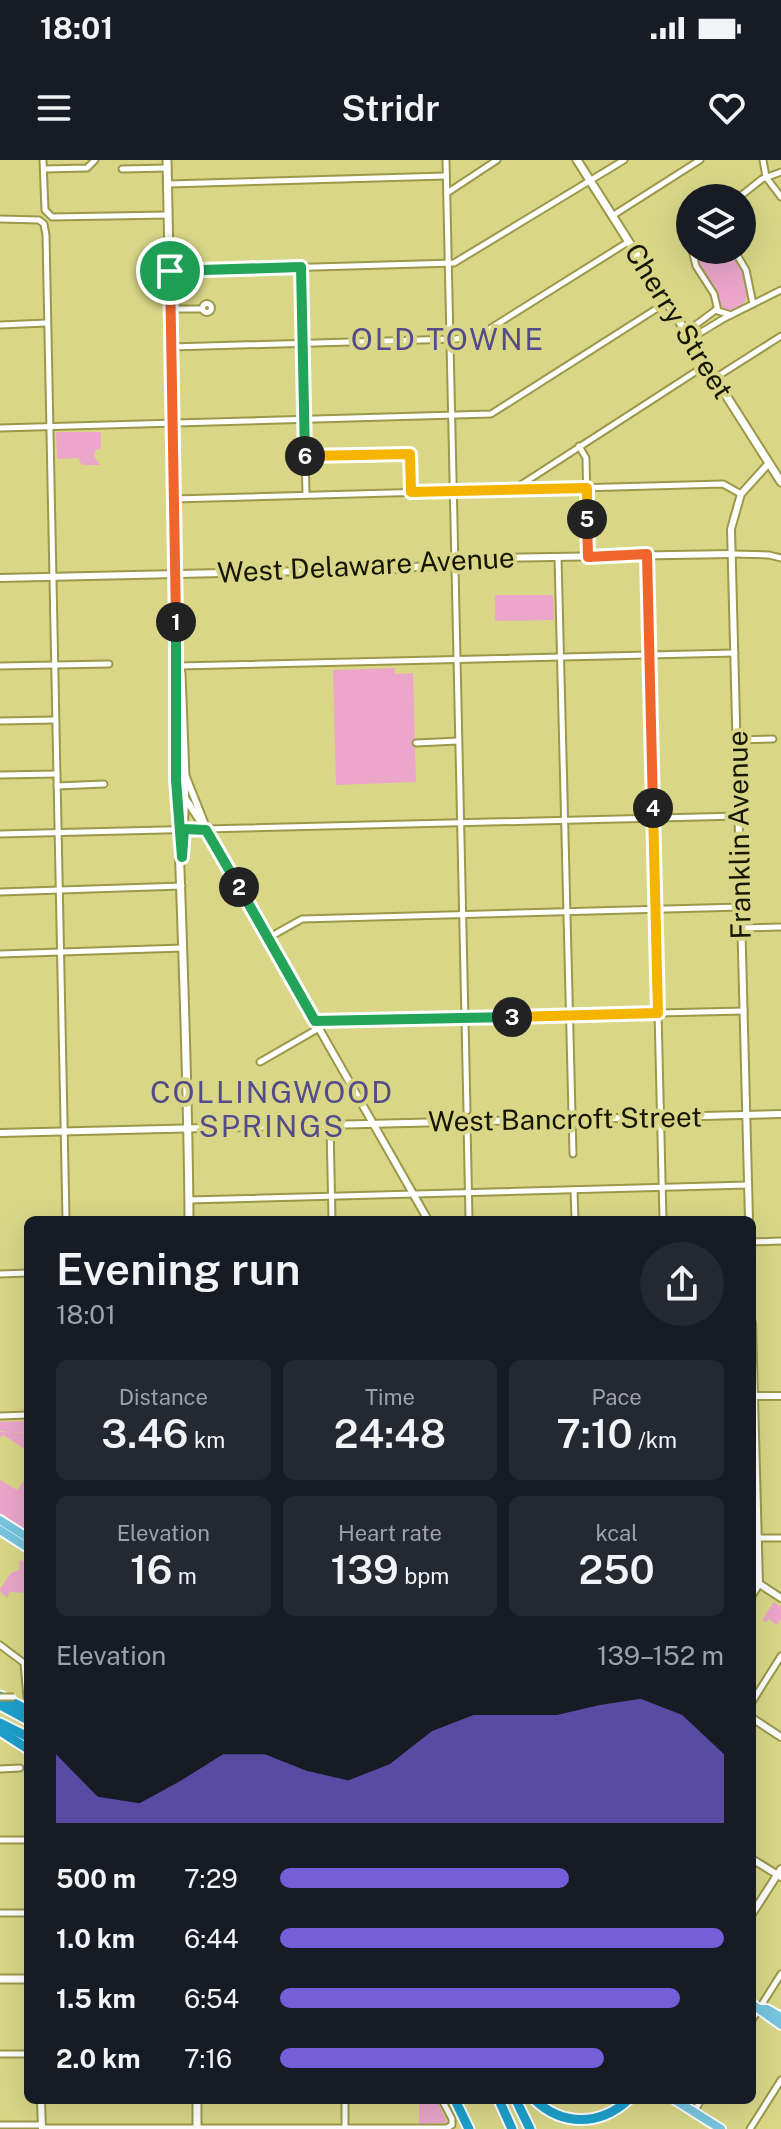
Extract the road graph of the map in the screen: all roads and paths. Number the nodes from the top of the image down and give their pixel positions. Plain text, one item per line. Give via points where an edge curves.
1 (43, 160) edge
2 (95, 160) edge
3 (446, 160) edge
4 (497, 160) edge
5 (577, 160) edge
6 (624, 160) edge
7 (700, 160) edge
8 (763, 160) edge
9 (168, 164) edge
10 (44, 169) junction
11 (122, 169) dead end
12 (781, 172) edge
13 (446, 176) junction
14 (766, 177) junction
15 (590, 180) junction
16 (168, 184) junction
17 (756, 184) edge
18 (447, 193) junction
19 (781, 197) edge
20 (169, 215) junction
21 (612, 216) junction
22 (0, 219) edge
23 (628, 242) junction
24 (448, 263) junction
25 (696, 264) edge
26 (742, 264) edge
27 (301, 267) junction
28 (170, 271) junction
29 (781, 290) edge
30 (667, 302) junction
31 (753, 304) junction
32 (170, 309) junction
33 (202, 309) dead end
34 (717, 309) junction
35 (732, 315) junction
36 (47, 323) junction
37 (0, 325) edge
38 (688, 336) junction
39 (781, 336) edge
40 (450, 339) junction
41 (302, 344) junction
42 (171, 347) junction
43 (706, 365) junction
44 (715, 378) junction
45 (452, 415) junction
46 (304, 419) junction
47 (172, 423) junction
48 (49, 426) junction
49 (0, 428) edge
50 (579, 446) junction
51 (305, 457) junction
52 (769, 463) junction
53 (781, 482) edge
54 (587, 488) junction
55 (514, 489) junction
56 (453, 491) junction
57 (411, 492) junction
58 (741, 494) junction
59 (306, 495) junction
60 (174, 499) junction
61 (647, 554) junction
62 (732, 554) junction
63 (558, 557) junction
64 (588, 557) junction
65 (781, 558) edge
66 (455, 562) junction
67 (175, 574) junction
68 (53, 577) junction
69 (0, 578) edge
70 (735, 653) junction
71 (649, 656) junction
72 (560, 658) junction
73 (456, 661) junction
74 (109, 664) dead end
75 (54, 665) junction
76 (0, 666) edge
77 (177, 666) junction
78 (179, 717) junction
79 (55, 720) junction
80 (0, 721) edge
81 (773, 739) dead end
82 (737, 740) junction
83 (458, 741) junction
84 (416, 743) dead end
85 (57, 774) junction
86 (0, 775) edge
87 (185, 777) junction
88 (176, 780) junction
89 (104, 784) dead end
90 (57, 786) junction
91 (185, 799) junction
92 (739, 816) junction
93 (653, 818) junction
94 (564, 820) junction
95 (460, 823) junction
96 (181, 829) junction
97 (206, 830) junction
98 (58, 832) junction
99 (0, 834) edge
100 (182, 886) junction
101 (59, 890) junction
102 (0, 892) edge
103 (741, 907) junction
104 (655, 910) junction
105 (567, 912) junction
106 (462, 914) junction
107 (781, 927) edge
108 (741, 928) junction
109 (268, 938) junction
110 (184, 948) junction
111 (61, 952) junction
112 (0, 954) edge
113 (744, 1011) junction
114 (658, 1013) junction
115 (569, 1015) junction
116 (465, 1018) junction
117 (317, 1025) junction
118 (260, 1062) dead end
119 (467, 1111) dead end
120 (781, 1114) edge
121 (747, 1115) junction
122 (660, 1117) junction
123 (572, 1119) junction
124 (467, 1122) junction
125 (373, 1124) junction
126 (330, 1125) junction
127 (188, 1128) junction
128 (65, 1131) junction
129 (0, 1133) edge
130 (573, 1154) dead end
131 (748, 1185) junction
132 (662, 1187) junction
133 (574, 1190) junction
134 (469, 1192) junction
135 (414, 1194) junction
136 (331, 1196) junction
137 (189, 1200) junction
138 (66, 1216) edge
139 (189, 1216) edge
140 (332, 1216) edge
141 (426, 1216) edge
142 (469, 1216) edge
143 (575, 1216) edge
144 (663, 1216) edge
145 (749, 1216) edge
146 (781, 1241) edge
147 (756, 1242) edge
148 (24, 1273) edge
149 (0, 1274) edge
150 (756, 1396) edge
151 (781, 1396) edge
152 (24, 1415) edge
153 (0, 1416) edge
154 (756, 1481) edge
155 (0, 1520) edge
156 (0, 1530) edge
157 (24, 1535) edge
158 (758, 1538) junction
159 (781, 1538) edge
160 (24, 1545) edge
161 (756, 1567) edge
162 (756, 1582) edge
163 (781, 1598) edge
164 (0, 1645) edge
165 (781, 1656) edge
166 (24, 1663) edge
167 (24, 1696) edge
168 (756, 1696) edge
169 (0, 1697) edge
170 (0, 1705) edge
171 (24, 1708) edge
172 (24, 1718) edge
173 (756, 1721) edge
174 (0, 1723) edge
175 (0, 1731) edge
176 (24, 1735) edge
177 (781, 1737) edge
178 (24, 1746) edge
179 (20, 1768) dead end
180 (0, 1769) edge
181 (0, 1840) edge
182 (24, 1840) edge
183 (756, 1861) edge
184 (780, 1874) edge
185 (756, 1908) edge
186 (0, 1913) edge
187 (24, 1913) edge
188 (781, 1974) edge
189 (0, 1979) edge
190 (24, 1979) edge
191 (756, 2006) edge
192 (781, 2017) edge
193 (781, 2025) edge
194 (0, 2054) edge
195 (24, 2054) edge
196 (781, 2080) edge
197 (41, 2104) edge
198 (197, 2104) edge
199 (345, 2104) edge
200 (444, 2104) edge
201 (457, 2104) edge
202 (501, 2104) edge
203 (518, 2104) edge
204 (541, 2104) edge
205 (623, 2104) edge
206 (681, 2104) edge
207 (699, 2104) edge
208 (694, 2112) junction
209 (0, 2125) edge
210 (42, 2127) edge
211 (197, 2129) edge
212 (242, 2129) edge
213 (277, 2129) edge
214 (345, 2129) edge
215 (432, 2129) edge
216 (469, 2129) edge
217 (512, 2129) edge
218 (530, 2129) edge
219 (721, 2129) edge
220 (750, 2129) edge

1 - 10 street
2 - 10 street via 87,168
3 - 13 street
4 - 18 street
5 - 15 main road, Cherry Street
6 - 15 street
7 - 21 street
8 - 14 street
9 - 11 street
9 - 16 main road
10 - 20 street via 45,210 56,218
12 - 14 street
13 - 16 street
13 - 18 street
14 - 17 street
14 - 19 street
15 - 21 main road, Cherry Street
15 - 24 street via 460,261
16 - 20 main road
18 - 24 street
20 - 28 main road
21 - 23 main road, Cherry Street
22 - 36 street via 34,218 44,224
23 - 30 main road, Cherry Street
23 - 40 street via 483,333
24 - 27 street
24 - 40 street
25 - 34 street via 713,291
26 - 31 street
27 - 28 street
27 - 41 street
28 - 32 main road
29 - 31 street
30 - 38 main road, Cherry Street
30 - 45 street via 491,414
31 - 35 street
32 - 33 street
32 - 42 main road
34 - 35 street
34 - 38 street
35 - 38 street
36 - 37 street
36 - 48 street
38 - 43 main road, Cherry Street
39 - 44 street
40 - 41 street
40 - 45 street
41 - 42 street
41 - 46 street
42 - 47 main road
43 - 44 main road, Cherry Street
43 - 50 street
44 - 52 main road, Cherry Street
45 - 46 street
45 - 56 street
46 - 47 street
46 - 51 street
47 - 48 street
47 - 60 main road
48 - 49 street
48 - 68 street
50 - 54 street via 586,458
50 - 55 street
51 - 57 street via 410,454
51 - 59 street
52 - 53 main road, Cherry Street
52 - 58 street, Franklin Avenue
54 - 55 street
54 - 58 street via 723,484
54 - 64 street
55 - 56 street
56 - 57 street
56 - 66 street
57 - 59 street
58 - 62 street, Franklin Avenue via 733,515
59 - 60 street
60 - 67 main road
61 - 62 street, West Delaware Avenue
61 - 64 street, West Delaware Avenue
61 - 71 street
62 - 65 street
62 - 70 street, Franklin Avenue
63 - 64 street, West Delaware Avenue
63 - 66 street, West Delaware Avenue
63 - 72 street
66 - 67 street, West Delaware Avenue via 399,569
66 - 73 street
67 - 68 street, West Delaware Avenue
67 - 77 main road
68 - 69 street, West Delaware Avenue
68 - 75 street
70 - 71 street
70 - 82 street, Franklin Avenue
71 - 72 street
71 - 93 street
72 - 73 street
72 - 94 street
73 - 77 street
73 - 83 street
74 - 75 street
75 - 76 street
75 - 79 street
77 - 78 main road
78 - 87 main road
78 - 88 main road
79 - 80 street
79 - 85 street
81 - 82 street
82 - 92 street, Franklin Avenue
83 - 84 street
83 - 95 street
85 - 86 street
85 - 90 street
87 - 91 main road
87 - 97 street
88 - 91 street
88 - 96 main road
89 - 90 street
90 - 98 street
91 - 96 main road
91 - 97 street
92 - 93 street
92 - 103 street, Franklin Avenue
93 - 94 street
93 - 104 street
94 - 95 street
94 - 105 street
95 - 97 street
95 - 106 street
96 - 97 street
96 - 98 street
96 - 100 main road
97 - 109 street
98 - 99 street
98 - 101 street
100 - 101 street
100 - 110 main road
101 - 102 street
101 - 111 street
103 - 104 street
103 - 108 street, Franklin Avenue
104 - 105 street
104 - 114 street
105 - 106 street
105 - 115 street
106 - 109 street via 302,919
106 - 116 street
107 - 108 street
108 - 113 street, Franklin Avenue
109 - 117 street
110 - 111 street
110 - 127 main road
111 - 112 street
111 - 128 street
113 - 114 street
113 - 121 street, Franklin Avenue
114 - 115 street
114 - 122 street
115 - 116 street
115 - 123 street
116 - 117 street
116 - 119 street
117 - 118 street
117 - 125 street
120 - 121 street, West Bancroft Street
121 - 122 street, West Bancroft Street
121 - 131 street, Franklin Avenue
122 - 123 street, West Bancroft Street
122 - 132 street
123 - 124 street, West Bancroft Street
123 - 130 street
124 - 125 street, West Bancroft Street
124 - 134 street
125 - 126 street, West Bancroft Street
125 - 135 street
126 - 127 street, West Bancroft Street
126 - 136 street
127 - 128 street, West Bancroft Street
127 - 137 main road
128 - 129 street, West Bancroft Street
128 - 138 street
131 - 132 street
131 - 145 street, Franklin Avenue
132 - 133 street
132 - 144 street
133 - 134 street
133 - 143 street
134 - 135 street
134 - 142 street
135 - 136 street
135 - 141 street
136 - 137 street
136 - 140 street
137 - 139 main road
146 - 147 street
148 - 149 street
150 - 151 street
152 - 153 street
154 - 158 street
155 - 157 main road
156 - 160 main road
158 - 159 street
158 - 161 street
162 - 163 street
164 - 166 street
165 - 168 street
167 - 169 street, bridge
169 - 171 highway
170 - 172 highway
173 - 177 street
174 - 176 highway
175 - 178 highway
179 - 180 street
181 - 182 street
183 - 184 street
184 - 185 street
186 - 187 street
188 - 191 street
189 - 190 main road
191 - 192 main road
191 - 193 main road
194 - 195 street
196 - 220 street
197 - 210 street
198 - 211 main road
199 - 214 street
200 - 215 street via 452,2125
201 - 216 highway
202 - 217 highway
203 - 218 highway
204 - 205 highway via 576,2120 602,2117
206 - 208 main road
207 - 208 street
208 - 219 main road
209 - 210 street
210 - 211 street
211 - 212 street
212 - 213 street
213 - 214 street
214 - 215 street

